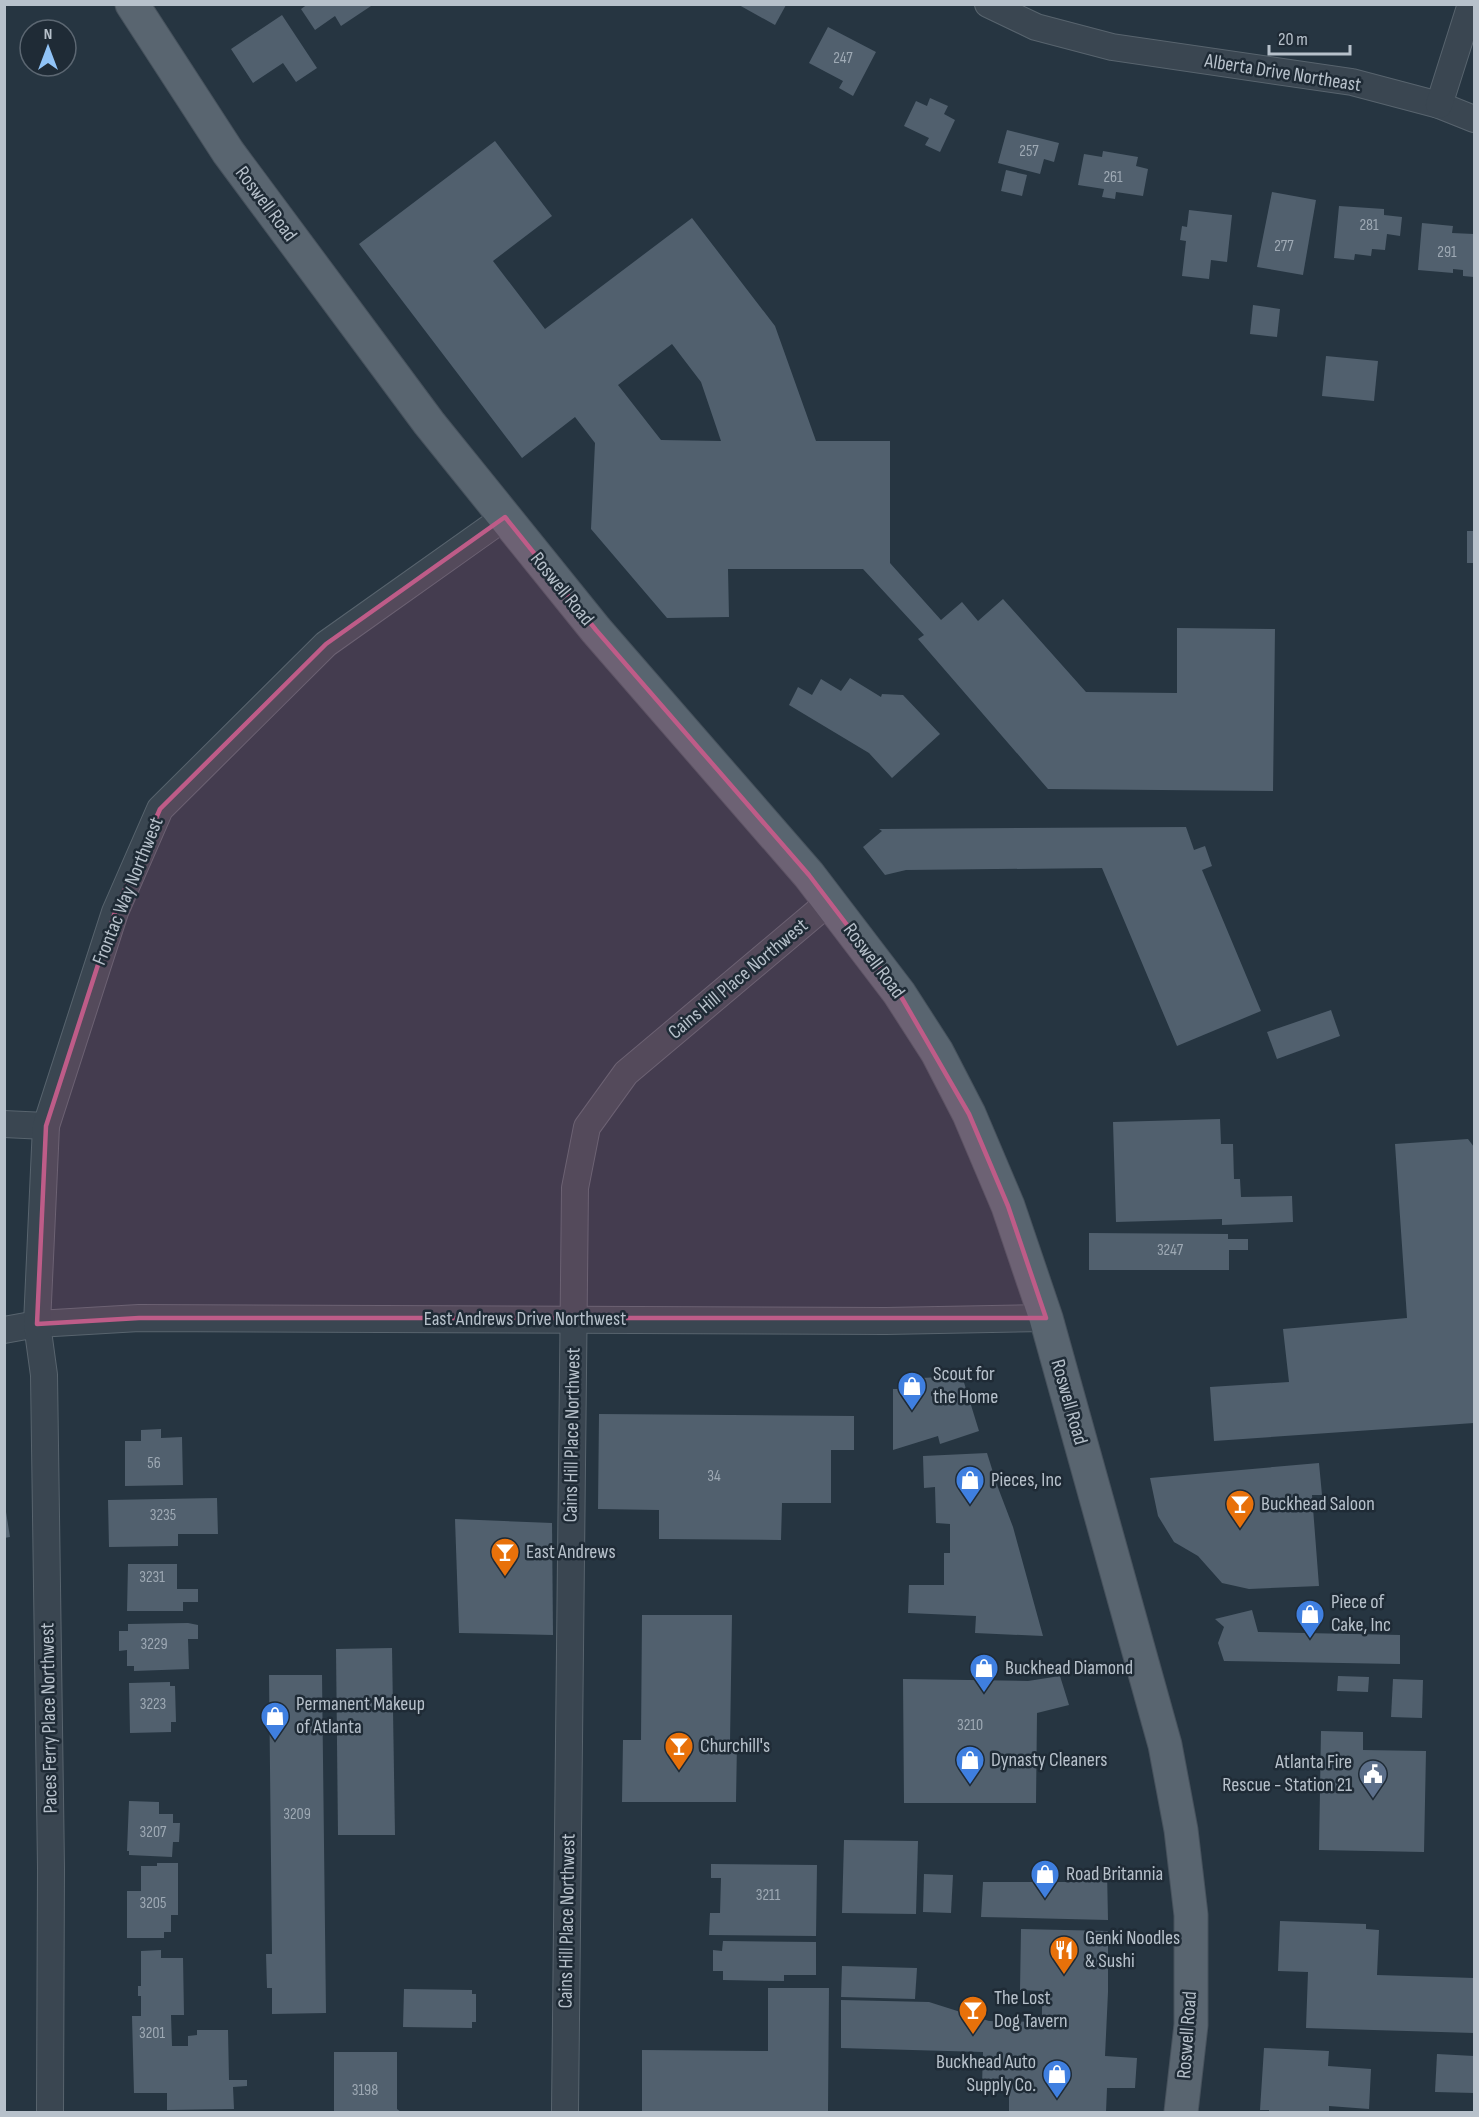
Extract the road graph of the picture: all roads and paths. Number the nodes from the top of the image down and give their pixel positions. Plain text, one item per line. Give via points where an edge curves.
1 (132, 4) edge
2 (988, 4) edge
3 (1471, 4) edge
4 (1439, 105) junction
5 (1474, 119) edge
6 (505, 517) junction
7 (829, 902) junction
8 (4, 1124) edge
9 (46, 1126) junction
10 (1046, 1318) junction
11 (573, 1320) junction
12 (37, 1324) junction
13 (4, 1330) edge
14 (50, 2112) edge
15 (565, 2112) edge
16 (1181, 2112) edge

1 - 6 main road, Roswell Road via 228,152 429,423
2 - 4 street, Alberta Drive Northeast via 1036,27 1112,47 1352,82
3 - 4 street
4 - 5 street, Alberta Drive Northeast
6 - 7 main road, Roswell Road via 596,630
6 - 9 street, Frontac Way Northwest via 326,644 160,809 115,912
7 - 10 main road, Roswell Road via 899,993 937,1052 969,1114 1008,1206
7 - 11 street, Cains Hill Place Northwest via 626,1073 586,1126 575,1188
8 - 9 street
9 - 12 street, Frontac Way Northwest
10 - 11 street, East Andrews Drive Northwest
10 - 16 main road, Roswell Road via 1165,1745 1181,1830 1191,1915 1191,2025
11 - 12 street, East Andrews Drive Northwest via 139,1318
11 - 15 street, Cains Hill Place Northwest
12 - 13 street, East Andrews Drive Northwest
12 - 14 street, Paces Ferry Place Northwest via 44,1375

